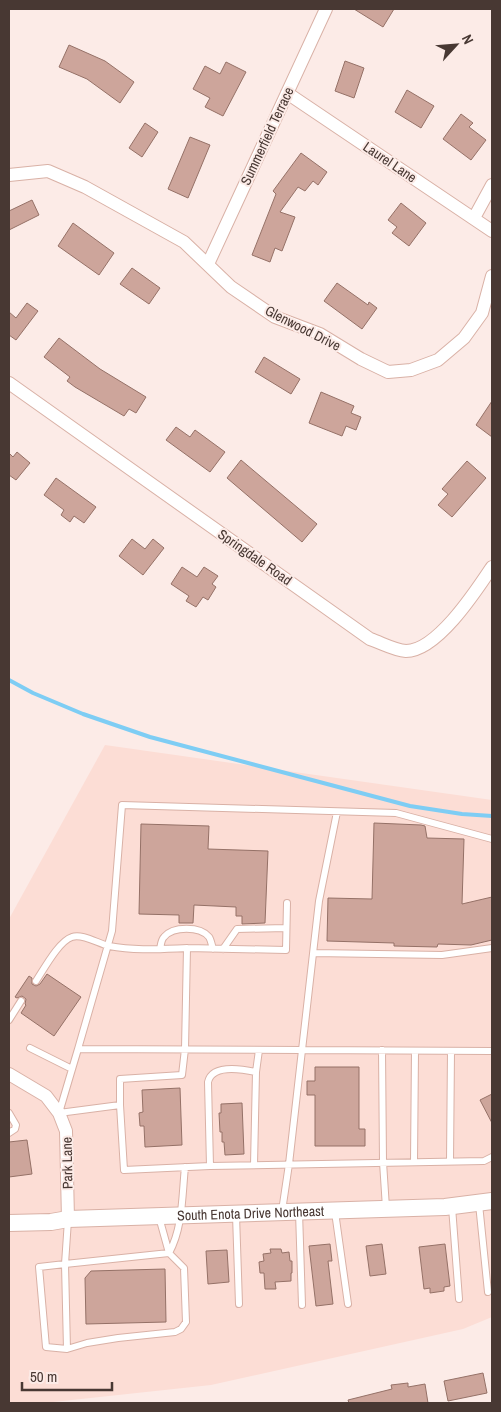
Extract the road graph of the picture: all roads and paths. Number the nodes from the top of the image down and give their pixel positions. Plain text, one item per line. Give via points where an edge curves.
1 (326, 9) edge
2 (288, 93) junction
3 (9, 175) edge
4 (492, 185) edge
5 (474, 218) junction
6 (492, 231) edge
7 (208, 264) junction
8 (492, 276) edge
9 (9, 383) edge
10 (492, 567) edge
11 (337, 812) junction
12 (492, 839) edge
13 (287, 902) dead end
14 (286, 928) junction
15 (107, 946) junction
16 (187, 948) junction
17 (492, 948) edge
18 (160, 949) junction
19 (213, 949) junction
20 (223, 949) junction
21 (314, 953) junction
22 (36, 981) dead end
23 (21, 1001) dead end
24 (9, 1020) edge
25 (30, 1048) dead end
26 (78, 1049) junction
27 (185, 1049) junction
28 (259, 1050) junction
29 (302, 1050) junction
30 (382, 1050) junction
31 (415, 1051) junction
32 (451, 1051) junction
33 (492, 1051) edge
34 (72, 1069) junction
35 (256, 1072) junction
36 (10, 1078) edge
37 (120, 1104) junction
38 (9, 1113) edge
39 (59, 1113) junction
40 (9, 1134) edge
41 (492, 1158) edge
42 (450, 1161) junction
43 (383, 1162) junction
44 (414, 1162) junction
45 (289, 1164) junction
46 (254, 1165) junction
47 (210, 1166) junction
48 (185, 1167) junction
49 (486, 1202) edge
50 (452, 1206) junction
51 (386, 1209) junction
52 (334, 1210) junction
53 (299, 1211) junction
54 (282, 1212) junction
55 (236, 1213) junction
56 (180, 1215) junction
57 (159, 1216) junction
58 (68, 1219) junction
59 (9, 1223) edge
60 (169, 1253) junction
61 (65, 1264) junction
62 (488, 1292) dead end
63 (459, 1299) dead end
64 (239, 1304) dead end
65 (348, 1304) dead end
66 (302, 1305) dead end
67 (67, 1348) junction

1 - 2 street, Summerfield Terrace
2 - 5 street, Laurel Lane
2 - 7 street, Summerfield Terrace
3 - 7 street, Glenwood Drive via 48,171 64,177 184,242
4 - 5 street
5 - 6 street, Laurel Lane
7 - 8 street, Glenwood Drive via 231,287 276,317 320,334 361,360 388,372 411,370 438,360 464,338 482,313
9 - 10 street, Springdale Road via 370,638 394,648 407,651 435,638 472,597
11 - 12 lane via 396,813
11 - 15 lane via 122,805 112,930
11 - 21 lane via 319,901
13 - 14 lane
14 - 20 lane via 237,929
14 - 20 lane via 286,950
15 - 18 lane
15 - 22 lane via 80,936 72,937 62,943
15 - 26 lane
16 - 18 lane
16 - 19 lane
16 - 27 lane
17 - 21 lane via 442,955
18 - 19 lane via 162,938 170,932 188,930 200,931 209,938
19 - 20 lane
21 - 29 lane
23 - 24 lane
25 - 34 lane
26 - 27 lane
26 - 34 lane
27 - 28 lane
27 - 37 lane via 182,1075 120,1079
28 - 29 lane
28 - 35 lane
29 - 30 lane
29 - 45 lane
30 - 31 lane
30 - 43 lane
31 - 32 lane
31 - 44 lane
32 - 33 lane
32 - 42 lane
34 - 39 lane
35 - 46 lane
35 - 47 lane via 217,1071 209,1077
36 - 39 street, Park Lane via 46,1096
37 - 39 lane
37 - 48 lane via 124,1170
38 - 40 lane via 16,1125
39 - 58 street, Park Lane via 66,1130
41 - 42 lane
42 - 44 lane
43 - 44 lane
43 - 45 lane
43 - 51 lane
45 - 46 lane
45 - 54 lane
46 - 47 lane
47 - 48 lane
48 - 56 lane
49 - 50 main road, South Enota Drive Northeast
49 - 62 lane
50 - 51 main road, South Enota Drive Northeast
50 - 63 lane
51 - 52 main road, South Enota Drive Northeast
52 - 53 main road, South Enota Drive Northeast
52 - 65 lane
53 - 54 main road, South Enota Drive Northeast
53 - 66 lane
54 - 55 main road, South Enota Drive Northeast
55 - 56 main road, South Enota Drive Northeast
55 - 64 lane
56 - 57 main road, South Enota Drive Northeast
56 - 60 lane
57 - 58 main road, South Enota Drive Northeast
57 - 60 lane
58 - 59 main road, South Enota Drive Northeast
58 - 61 lane
60 - 61 lane
60 - 67 lane via 184,1268 186,1322 181,1329
61 - 67 lane
61 - 67 lane via 39,1267 46,1347

